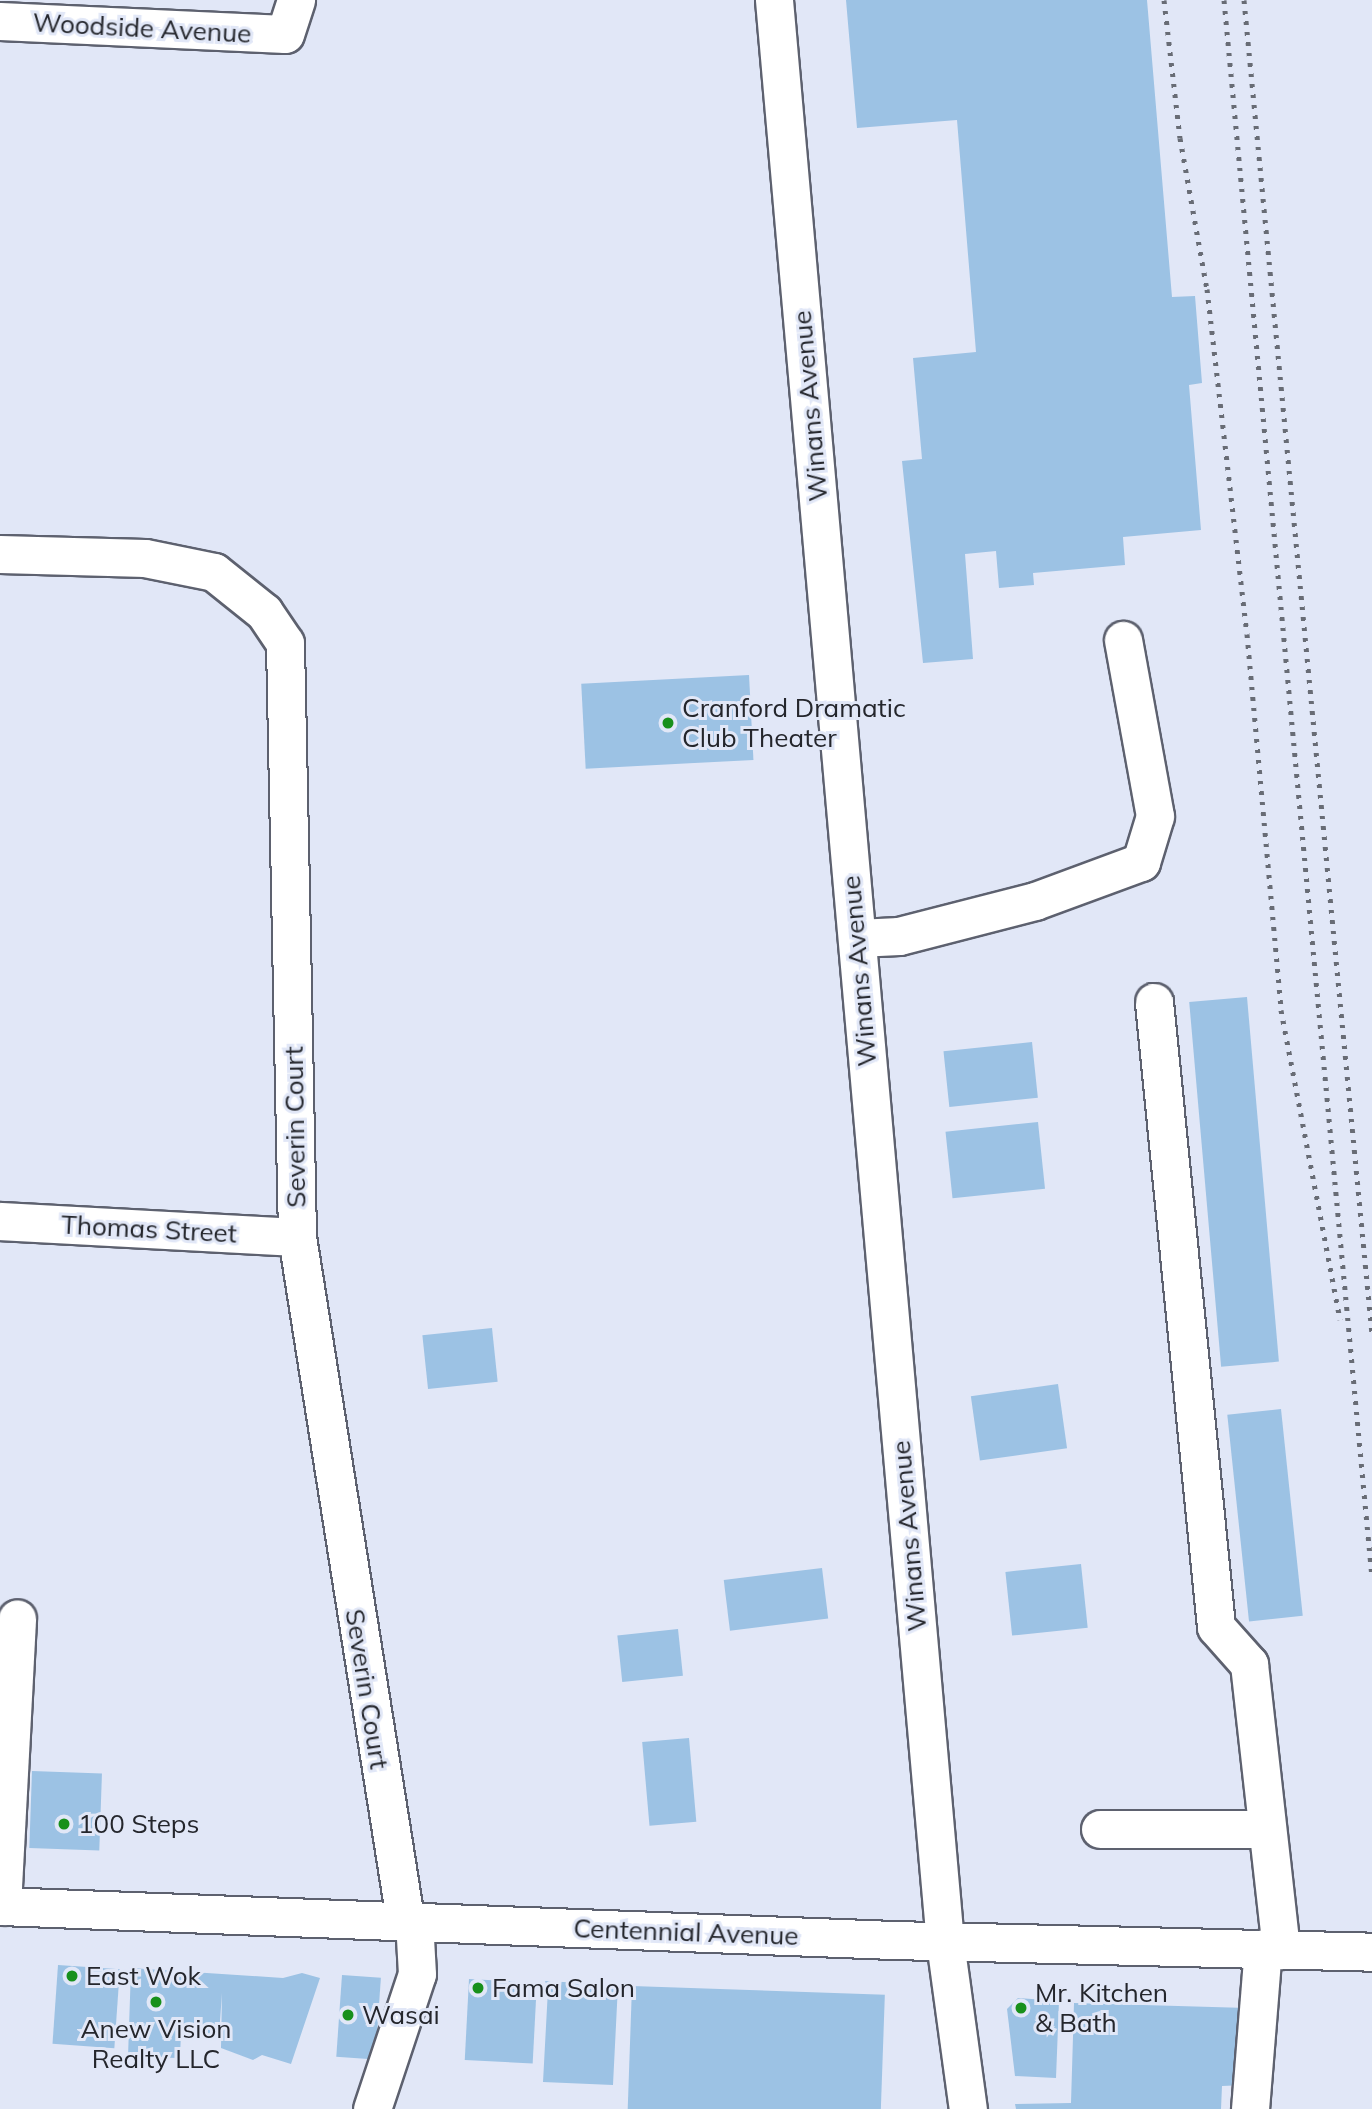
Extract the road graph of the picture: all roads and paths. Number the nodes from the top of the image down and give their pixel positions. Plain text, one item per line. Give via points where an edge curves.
1 (296, 0) edge
2 (774, 0) edge
3 (0, 21) edge
4 (0, 554) edge
5 (1123, 640) dead end
6 (857, 939) junction
7 (1154, 1002) dead end
8 (0, 1221) edge
9 (297, 1237) junction
10 (17, 1618) dead end
11 (1100, 1829) dead end
12 (1267, 1829) junction
13 (1, 1906) edge
14 (409, 1920) junction
15 (945, 1942) junction
16 (1272, 1950) junction
17 (1372, 1952) edge
18 (372, 2109) edge
19 (968, 2109) edge
20 (1250, 2109) edge

1 - 3 street, Woodside Avenue via 285,34
2 - 6 street, Winans Avenue
4 - 9 street, Severin Court via 145,558 214,572 264,612 285,643
5 - 6 street via 1155,816 1141,862 1035,901 899,936
6 - 15 street, Winans Avenue
7 - 12 street via 1216,1627 1249,1664
8 - 9 street, Thomas Street
9 - 14 street, Severin Court
10 - 13 street
11 - 12 street
12 - 16 street
13 - 14 street, Centennial Avenue
14 - 15 street, Centennial Avenue
14 - 18 street, Severin Court via 417,1974
15 - 16 street, Centennial Avenue
15 - 19 street, Winans Avenue
16 - 17 street, Centennial Avenue
16 - 20 street

